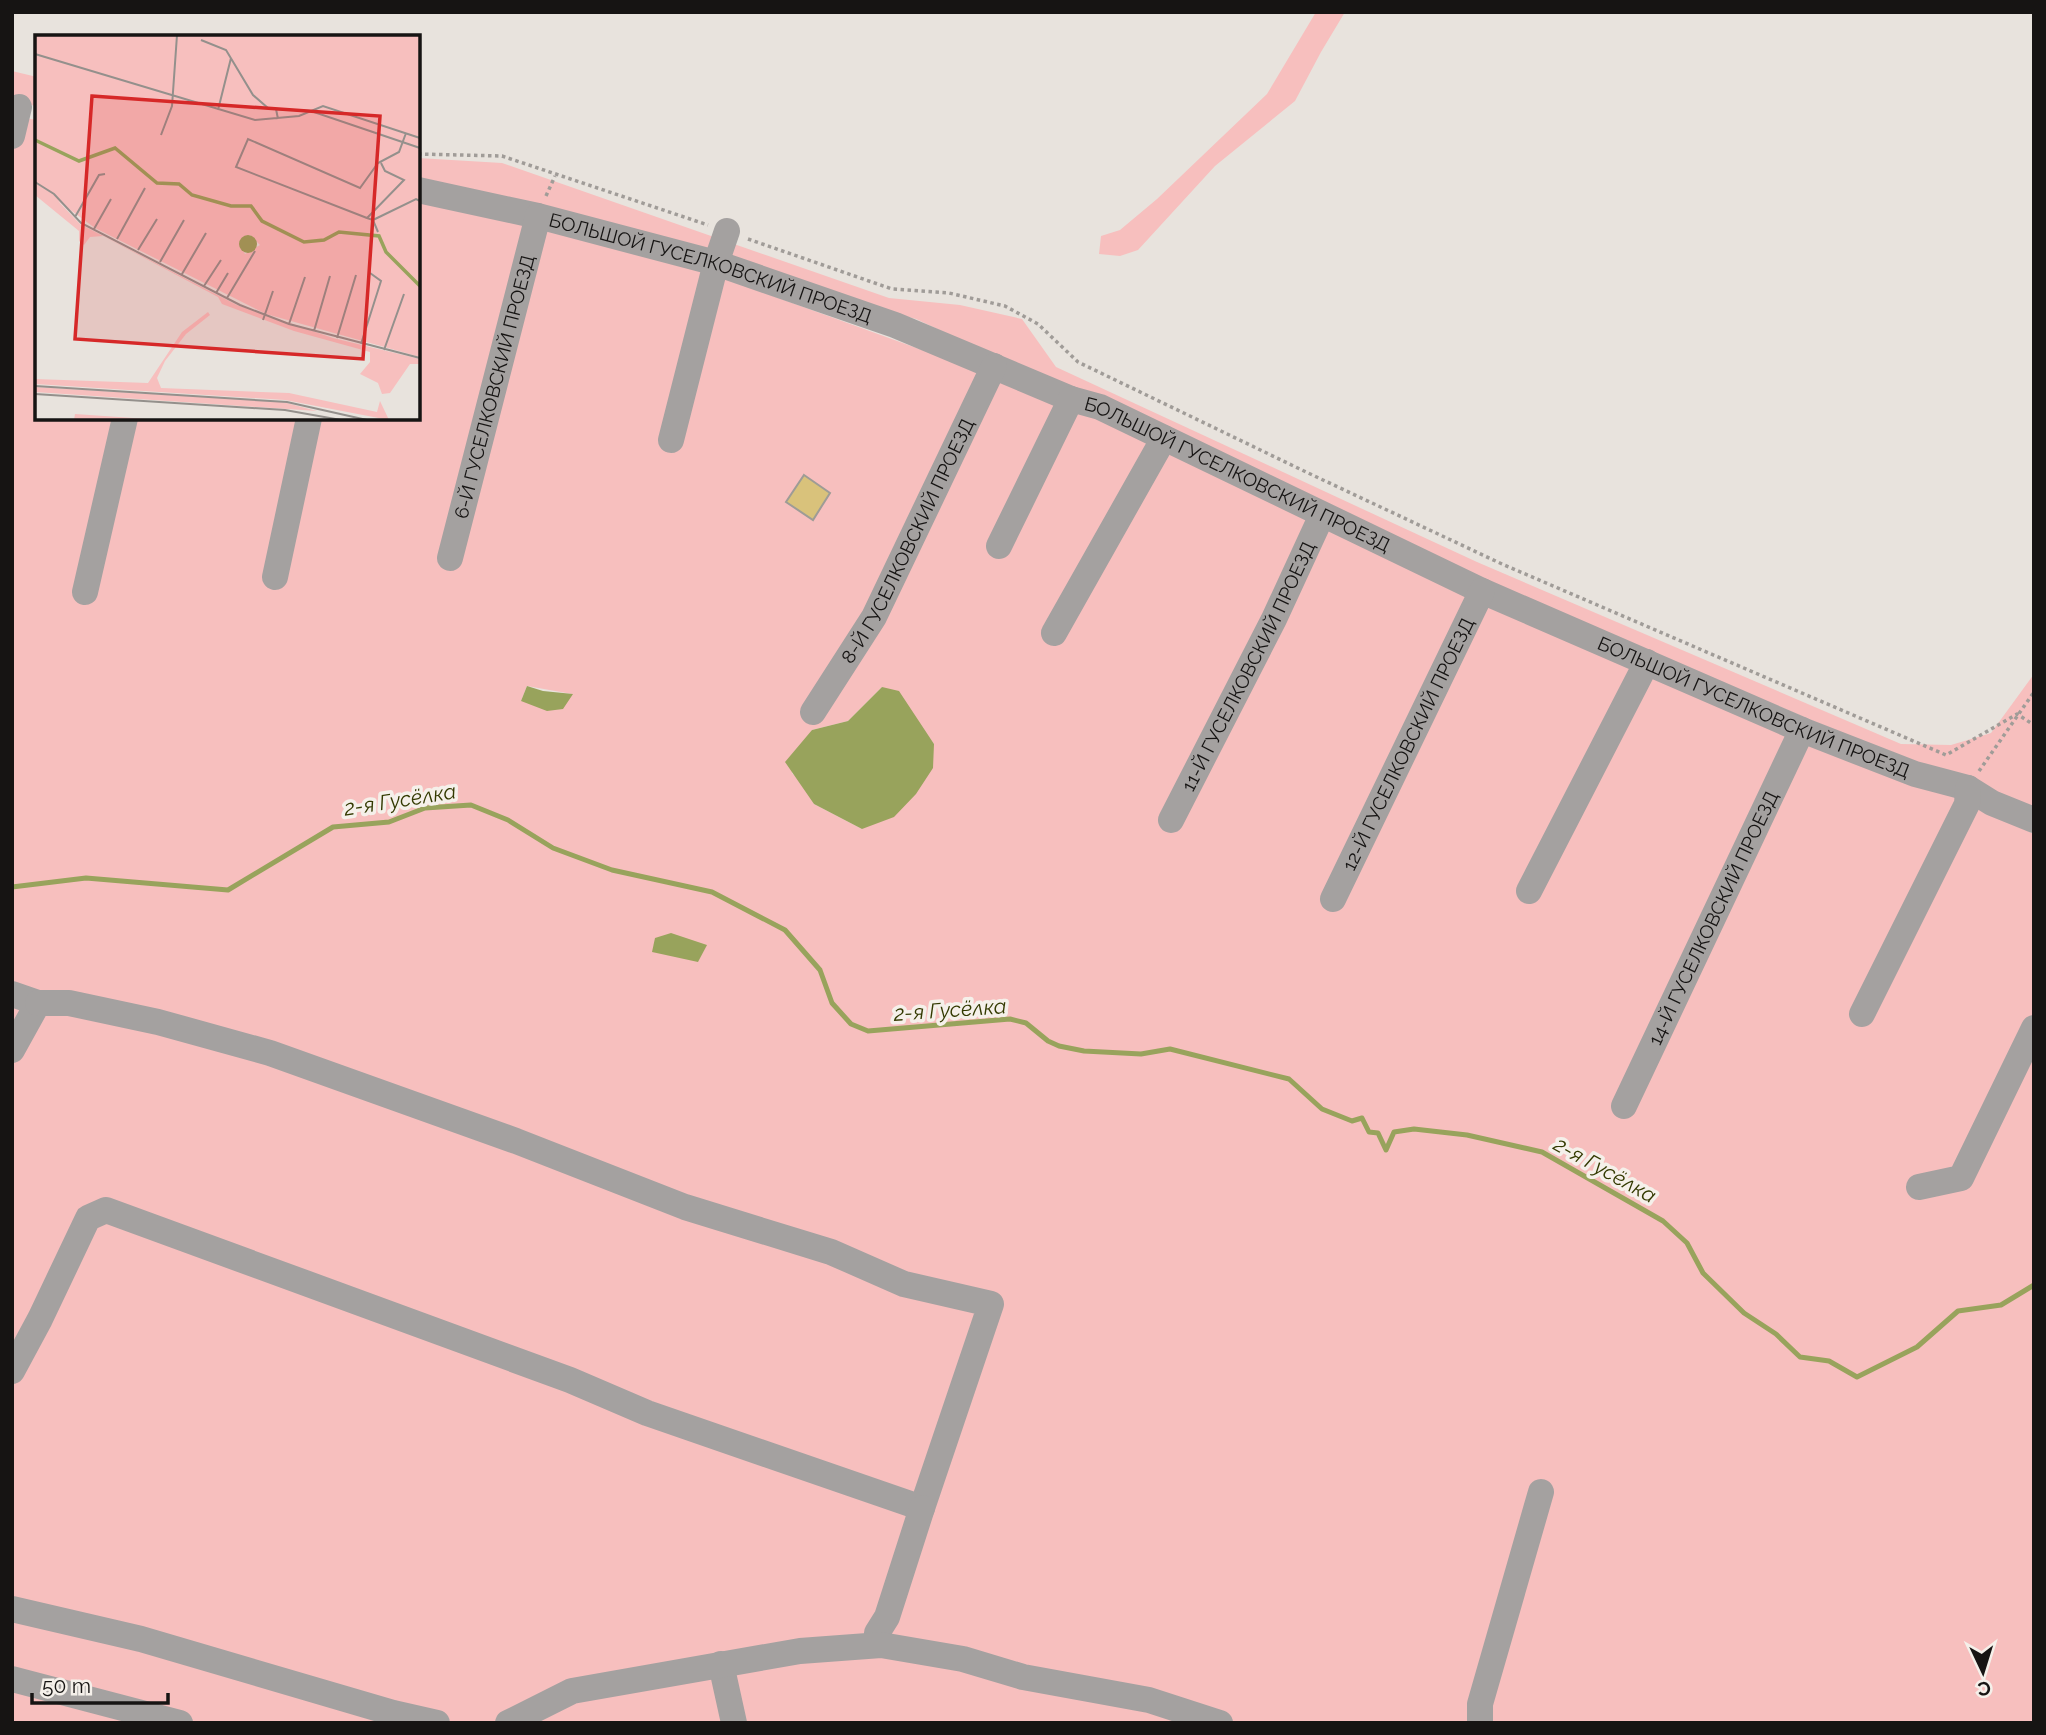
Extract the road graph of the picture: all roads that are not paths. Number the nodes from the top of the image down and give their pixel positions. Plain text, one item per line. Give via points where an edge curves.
1 (23, 108) edge
2 (12, 136) edge
3 (420, 190) edge
4 (538, 216) junction
5 (727, 231) road end
6 (716, 263) junction
7 (994, 366) junction
8 (1071, 399) junction
9 (125, 420) edge
10 (309, 420) edge
11 (1164, 438) junction
12 (671, 440) dead end
13 (1322, 514) junction
14 (999, 546) dead end
15 (450, 558) dead end
16 (275, 577) dead end
17 (1482, 591) junction
18 (85, 592) dead end
19 (1054, 633) dead end
20 (1647, 662) junction
21 (813, 712) dead end
22 (1802, 730) junction
23 (1968, 788) junction
24 (1171, 820) dead end
25 (2034, 820) edge
26 (1529, 891) dead end
27 (1333, 899) dead end
28 (12, 994) edge
29 (38, 1003) junction
30 (1862, 1013) dead end
31 (2034, 1028) edge
32 (12, 1050) edge
33 (1625, 1105) dead end
34 (1919, 1187) dead end
35 (12, 1371) edge
36 (1541, 1492) dead end
37 (922, 1508) junction
38 (12, 1609) edge
39 (877, 1633) dead end
40 (721, 1664) junction
41 (12, 1679) edge
42 (1148, 1711) edge
43 (180, 1723) edge
44 (437, 1723) edge
45 (508, 1723) edge
46 (734, 1723) edge
47 (1220, 1723) edge
48 (1480, 1723) edge

1 - 2 street
3 - 4 street, БОЛЬШОЙ ГУСЕЛКОВСКИЙ ПРОЕЗД
4 - 6 street, БОЛЬШОЙ ГУСЕЛКОВСКИЙ ПРОЕЗД
4 - 15 street, 6-Й ГУСЕЛКОВСКИЙ ПРОЕЗД
5 - 6 street
6 - 7 street, БОЛЬШОЙ ГУСЕЛКОВСКИЙ ПРОЕЗД via 895,325
6 - 12 street
7 - 8 street, БОЛЬШОЙ ГУСЕЛКОВСКИЙ ПРОЕЗД
7 - 21 street, 8-Й ГУСЕЛКОВСКИЙ ПРОЕЗД via 874,617
8 - 11 street, БОЛЬШОЙ ГУСЕЛКОВСКИЙ ПРОЕЗД via 1100,407
8 - 14 street
9 - 18 street
10 - 16 street
11 - 13 street, БОЛЬШОЙ ГУСЕЛКОВСКИЙ ПРОЕЗД
11 - 19 street
13 - 17 street, БОЛЬШОЙ ГУСЕЛКОВСКИЙ ПРОЕЗД
13 - 24 street, 11-Й ГУСЕЛКОВСКИЙ ПРОЕЗД
17 - 20 street, БОЛЬШОЙ ГУСЕЛКОВСКИЙ ПРОЕЗД
17 - 27 street, 12-Й ГУСЕЛКОВСКИЙ ПРОЕЗД
20 - 22 street, БОЛЬШОЙ ГУСЕЛКОВСКИЙ ПРОЕЗД
20 - 26 street
22 - 23 street, БОЛЬШОЙ ГУСЕЛКОВСКИЙ ПРОЕЗД via 1915,774
22 - 33 street, 14-Й ГУСЕЛКОВСКИЙ ПРОЕЗД
23 - 25 street, БОЛЬШОЙ ГУСЕЛКОВСКИЙ ПРОЕЗД
23 - 30 street via 1967,804
28 - 29 street
29 - 32 street
29 - 37 street via 69,1003 158,1022 270,1053 685,1207 831,1252 904,1284 991,1304
31 - 34 street via 1961,1178
35 - 37 street via 88,1219 106,1210 570,1380 646,1413
36 - 48 street via 1480,1704
37 - 39 street via 887,1617
38 - 44 street via 141,1639
40 - 42 street via 800,1651 881,1645 963,1660
40 - 45 street via 572,1691
40 - 46 street
41 - 43 street
42 - 47 street

